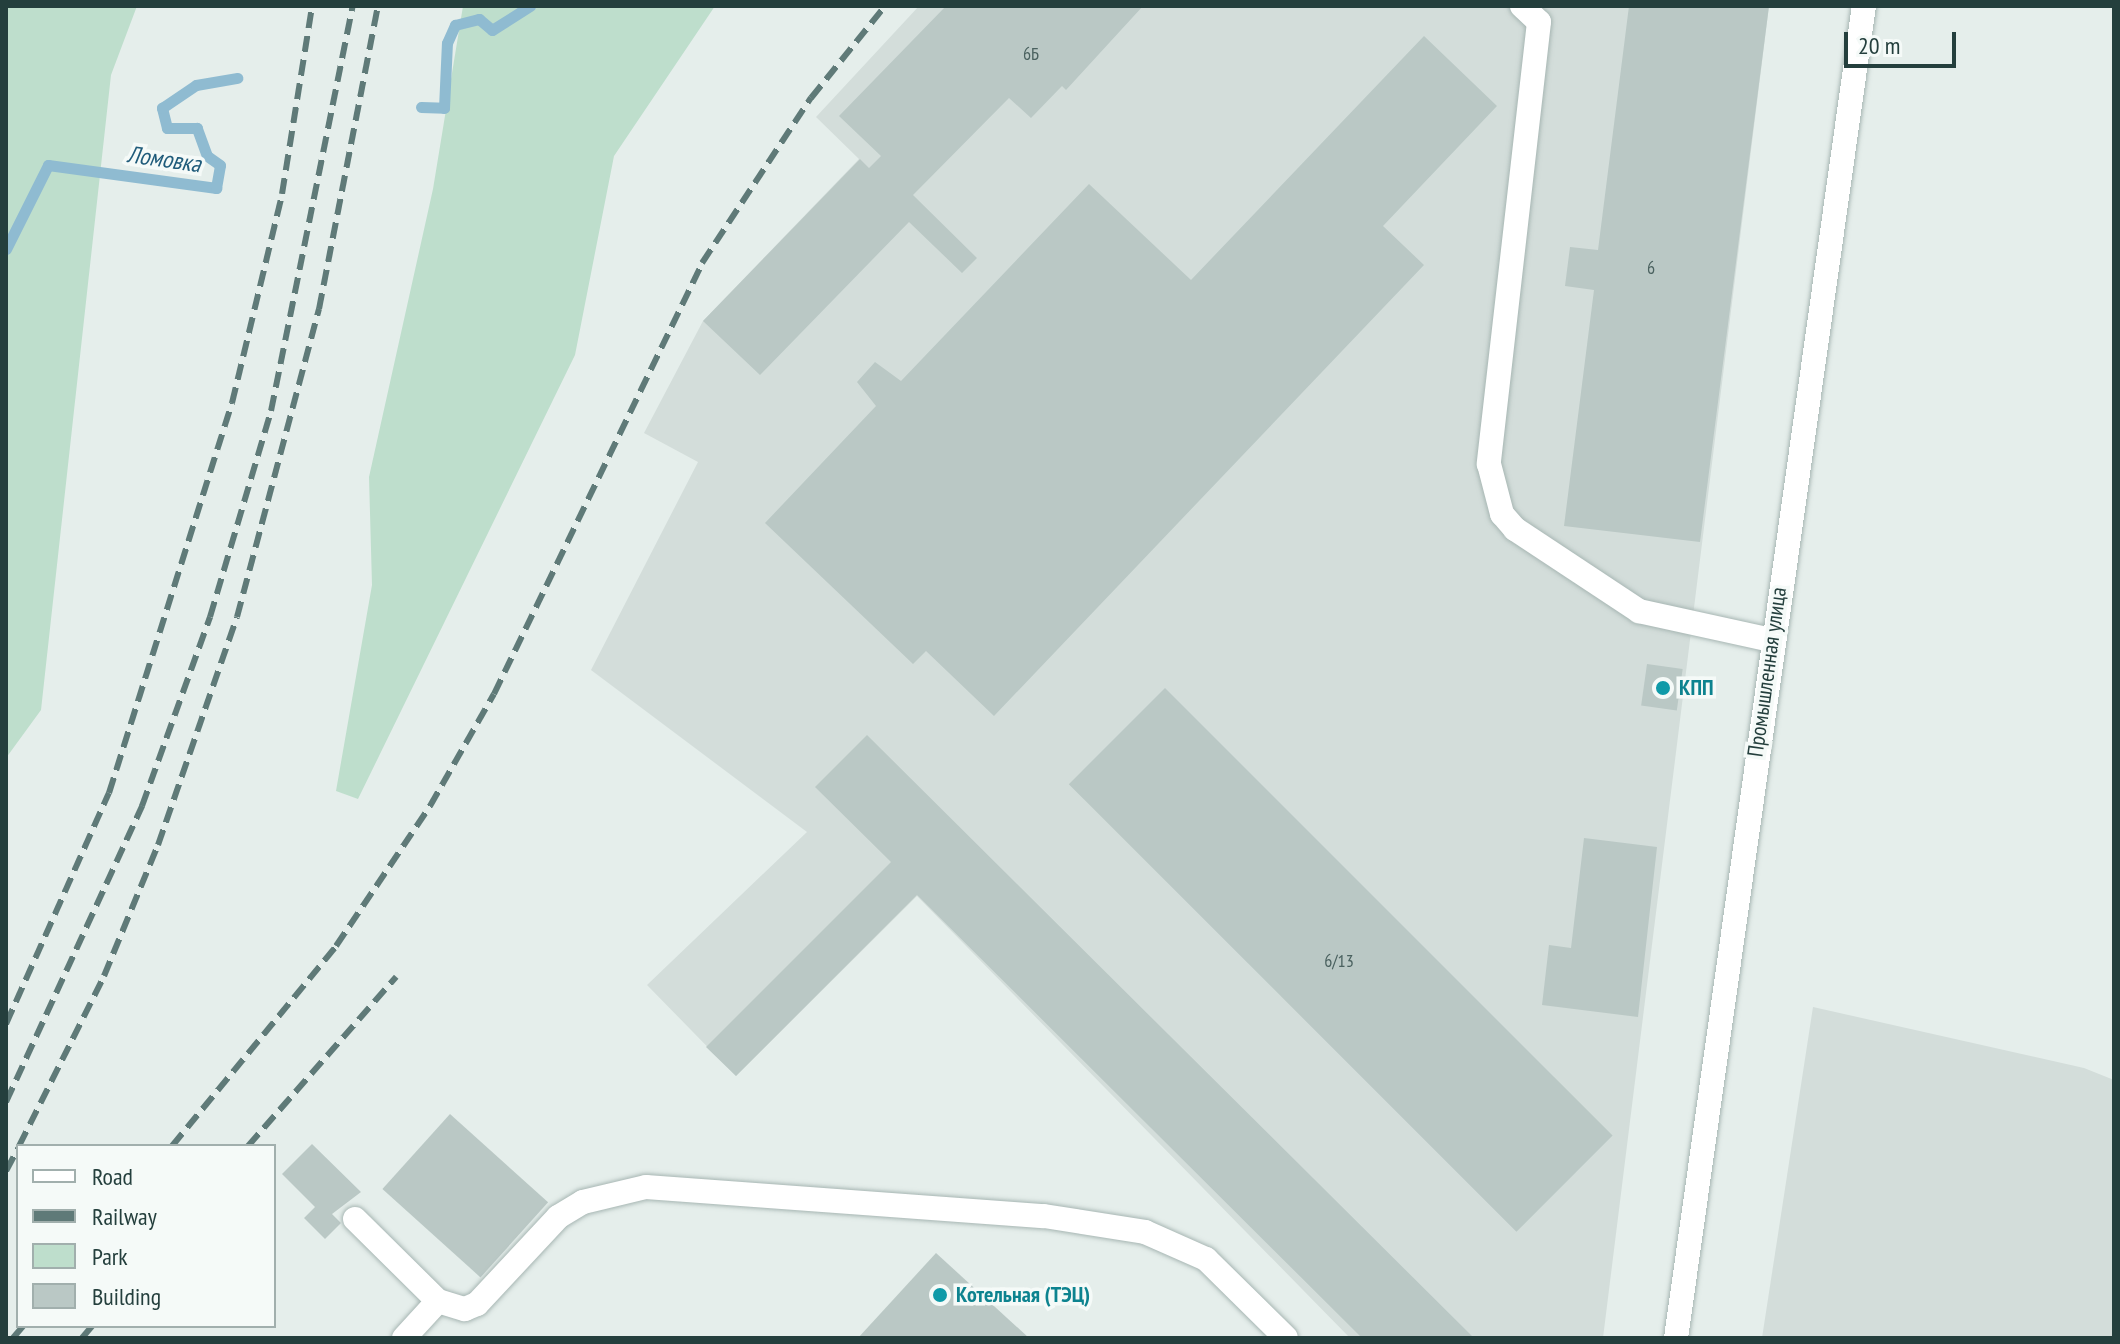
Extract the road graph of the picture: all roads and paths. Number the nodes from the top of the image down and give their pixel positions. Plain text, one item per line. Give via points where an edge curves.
1 (1522, 6) edge
2 (1864, 6) edge
3 (1771, 640) junction
4 (355, 1219) dead end
5 (438, 1301) junction
6 (404, 1338) edge
7 (1286, 1338) edge
8 (1676, 1338) edge

1 - 3 street via 1539,22 1489,464 1502,514 1515,529 1639,611
2 - 3 street, Промышленная улица
3 - 8 street, Промышленная улица
4 - 5 street
5 - 6 street
5 - 7 street via 465,1309 477,1304 558,1217 583,1202 646,1187 1044,1216 1145,1232 1206,1259

